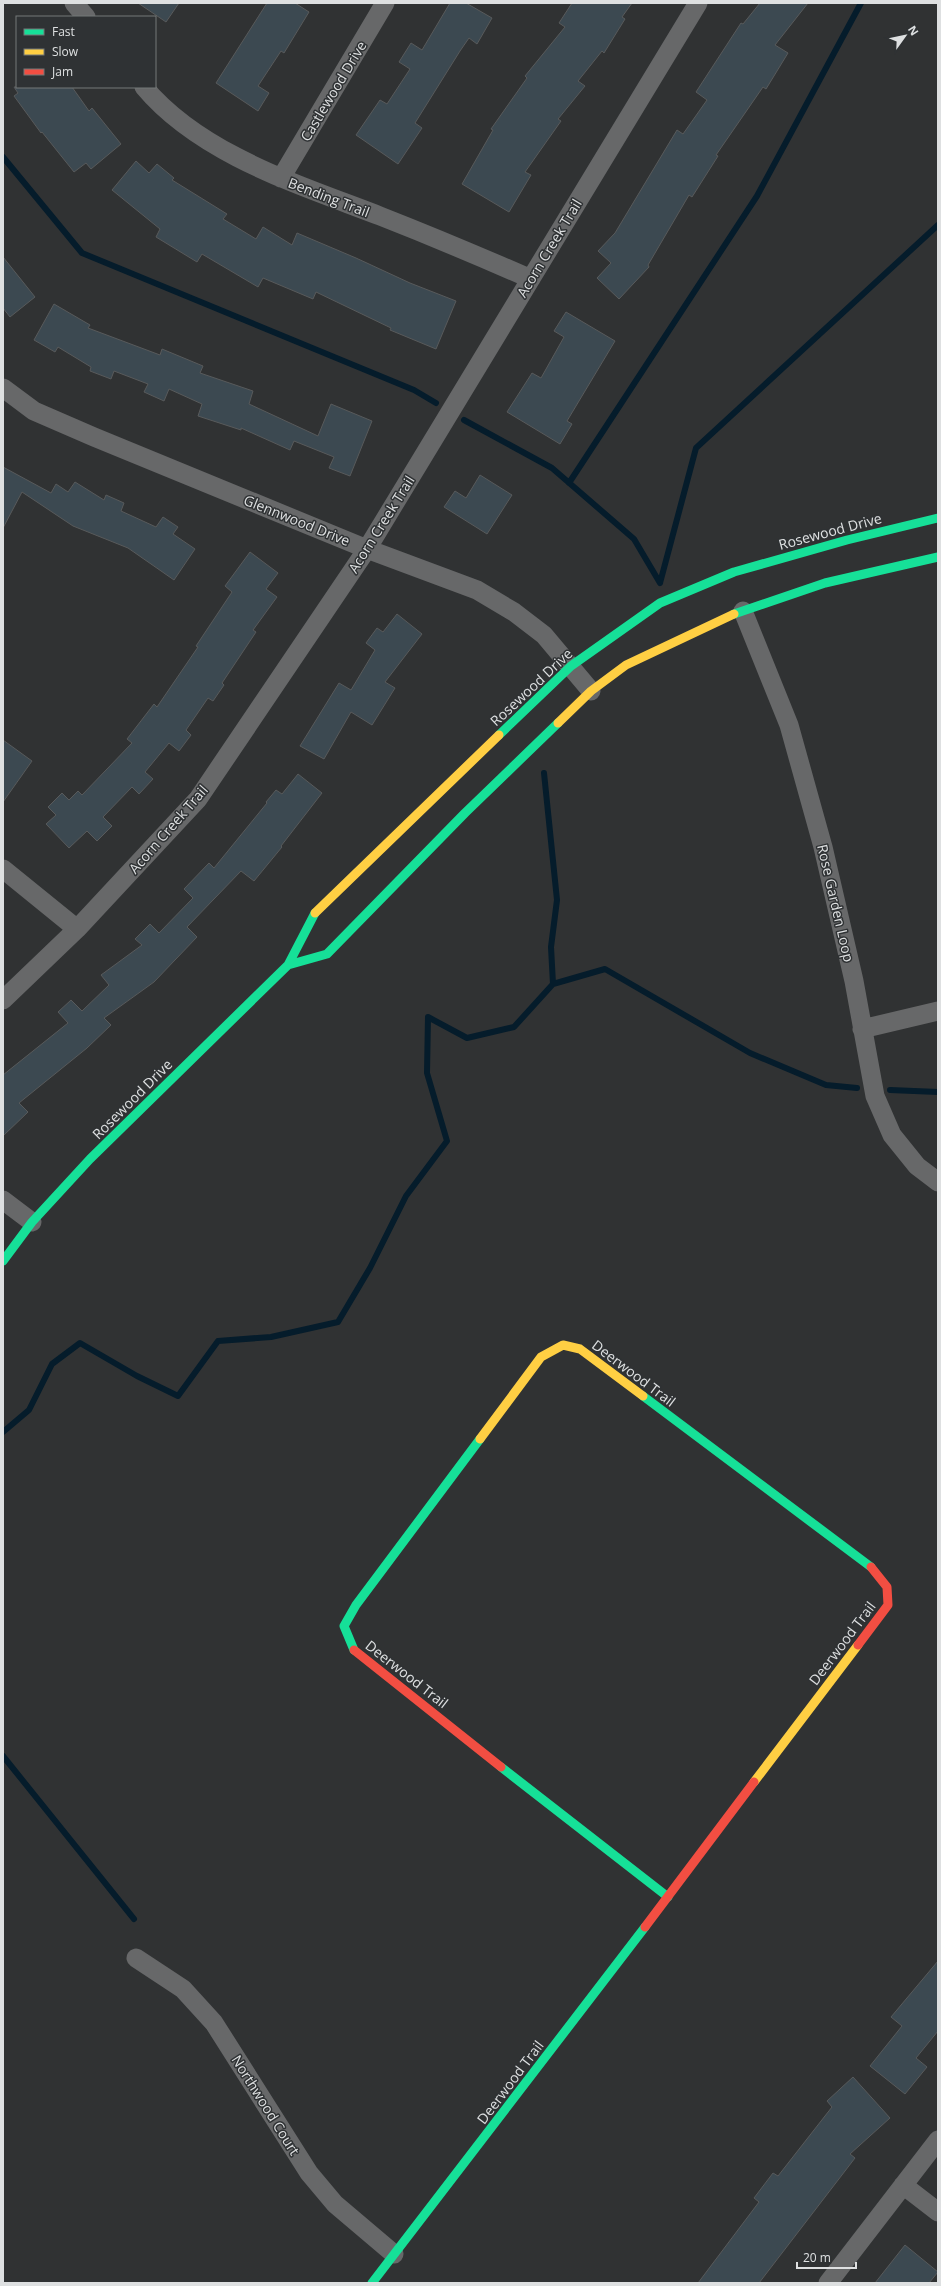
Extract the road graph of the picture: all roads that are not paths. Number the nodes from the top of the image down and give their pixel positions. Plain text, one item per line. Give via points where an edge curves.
1 (74, 3) edge
2 (385, 3) edge
3 (698, 3) edge
4 (85, 16) edge
5 (145, 88) edge
6 (281, 178) junction
7 (531, 279) junction
8 (3, 388) edge
9 (938, 518) edge
10 (367, 549) junction
11 (938, 557) edge
12 (743, 611) junction
13 (571, 666) junction
14 (591, 691) junction
15 (3, 869) edge
16 (77, 929) junction
17 (288, 965) junction
18 (3, 1000) edge
19 (938, 1011) edge
20 (862, 1029) junction
21 (938, 1182) edge
22 (3, 1200) edge
23 (32, 1222) junction
24 (3, 1261) edge
25 (668, 1897) junction
26 (136, 1958) dead end
27 (938, 2140) edge
28 (904, 2185) junction
29 (938, 2212) edge
30 (394, 2254) junction
31 (372, 2283) edge
32 (828, 2283) edge

1 - 4 street
2 - 6 street, Castlewood Drive
3 - 7 street, Acorn Creek Trail
5 - 6 street, Bending Trail via 174,117 214,145
6 - 7 street, Bending Trail via 456,246
7 - 10 street, Acorn Creek Trail
8 - 10 street, Glennwood Drive via 34,411 54,420
9 - 13 street, Rosewood Drive via 847,540 734,572 660,603
10 - 13 street, Glennwood Drive via 476,590 508,608 544,635
10 - 16 street, Acorn Creek Trail via 198,799
11 - 12 street, Rosewood Drive via 825,583
12 - 14 street, Rosewood Drive via 722,618 626,665
12 - 20 street, Rose Garden Loop via 791,732 824,847
13 - 14 street, Glennwood Drive
13 - 17 street, Rosewood Drive via 314,914
14 - 17 street, Rosewood Drive via 465,813 328,954
15 - 16 street
16 - 18 street, Acorn Creek Trail
17 - 23 street, Rosewood Drive via 90,1160
19 - 20 street
20 - 21 street, Rose Garden Loop via 875,1096 892,1135 917,1166
22 - 23 street
23 - 24 street, Rosewood Drive
25 - 25 street, Deerwood Trail via 888,1605 887,1587 871,1567 580,1349 563,1345 541,1357 356,1605 344,1626 355,1653
25 - 30 street, Deerwood Trail
26 - 30 street, Northwood Court via 183,1989 214,2023 309,2173 335,2204
27 - 28 street
28 - 29 street
28 - 32 street
30 - 31 street, Deerwood Trail

